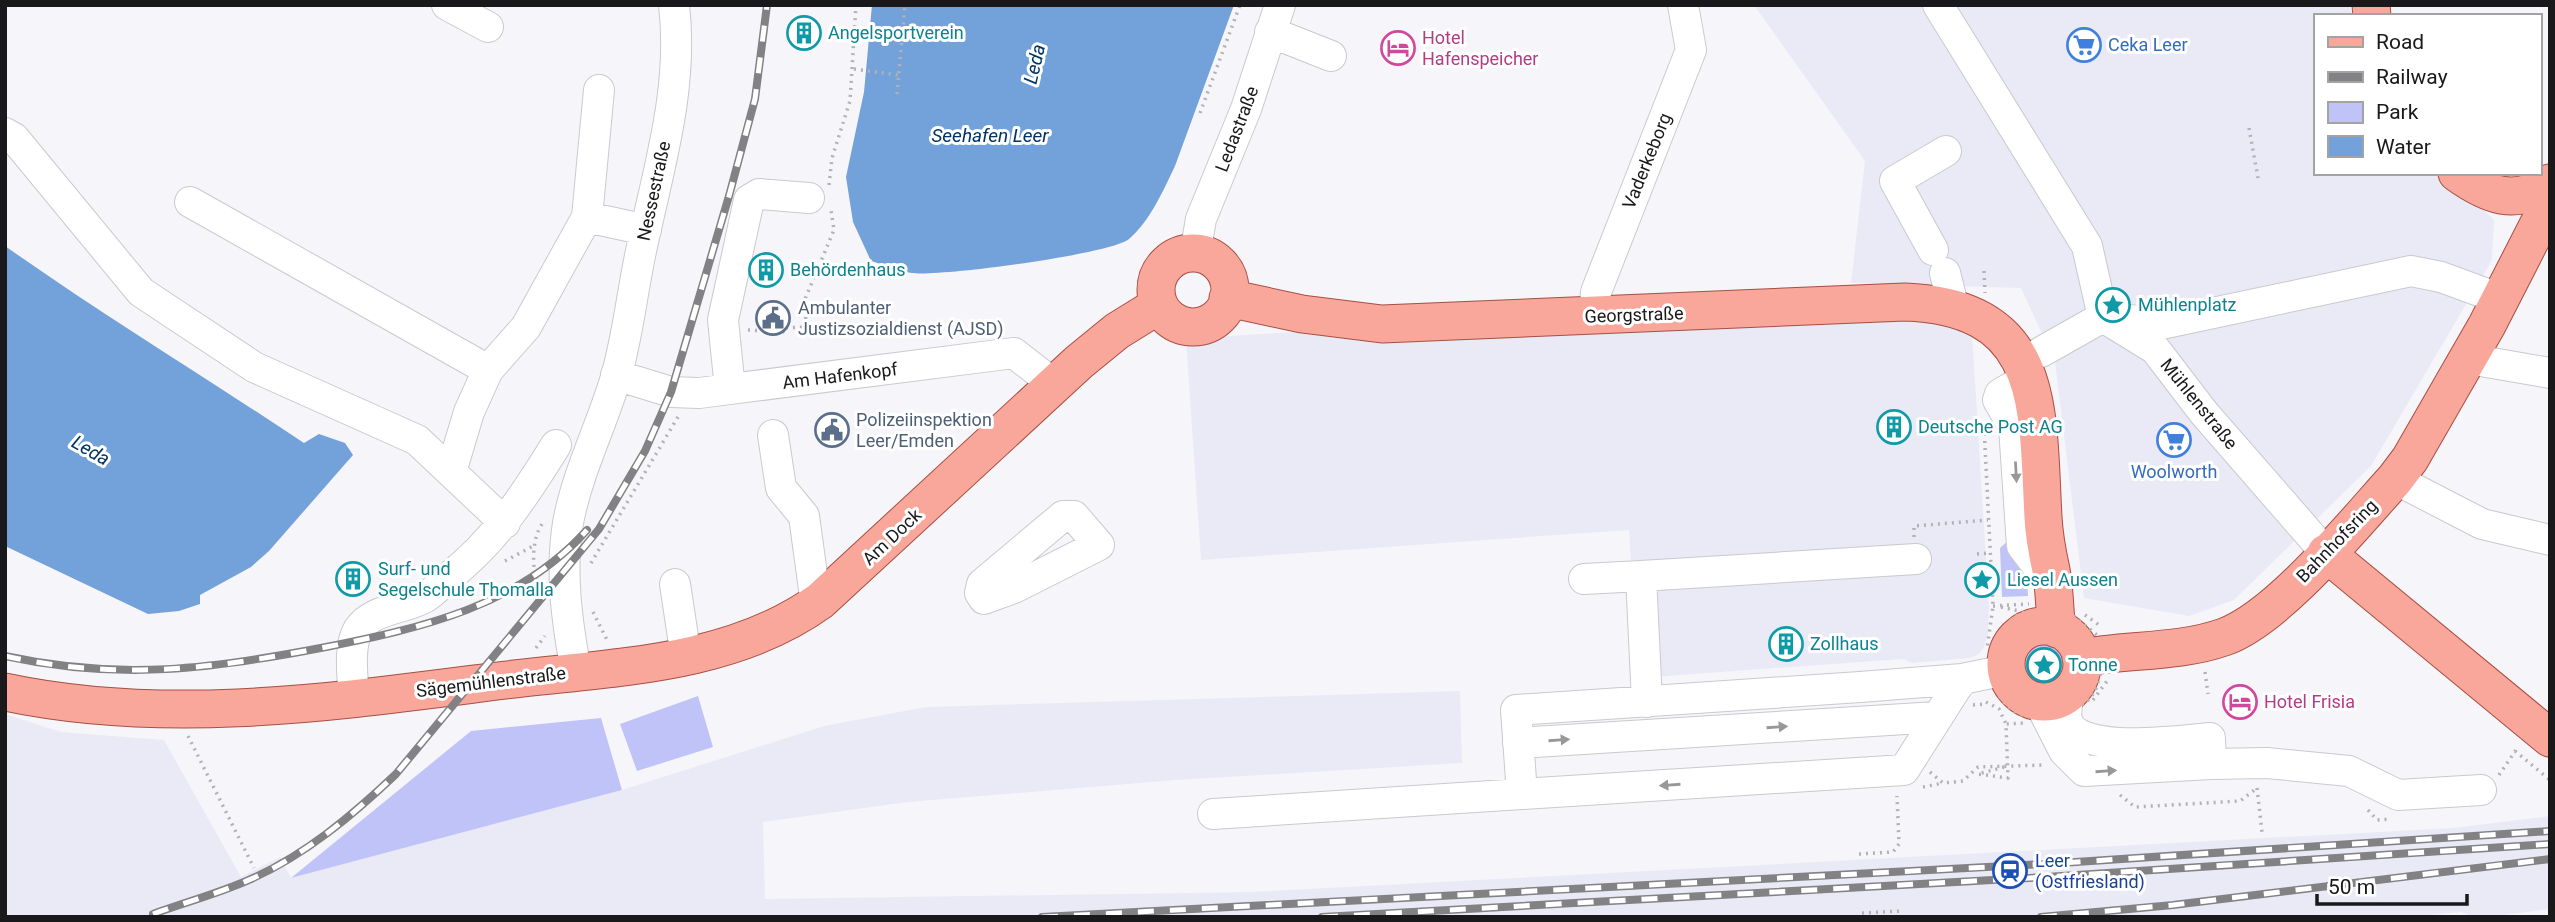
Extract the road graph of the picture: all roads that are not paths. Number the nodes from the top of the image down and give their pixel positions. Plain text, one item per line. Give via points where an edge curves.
1 (447, 5) edge
2 (674, 5) edge
3 (1683, 5) edge
4 (1938, 5) edge
5 (1275, 19) edge
6 (488, 27) dead end
7 (1331, 56) dead end
8 (599, 90) dead end
9 (5, 132) edge
10 (1945, 151) dead end
11 (2461, 175) edge
12 (2550, 183) edge
13 (2509, 198) junction
14 (823, 200) road end
15 (190, 202) dead end
16 (587, 217) junction
17 (2546, 219) edge
18 (646, 230) junction
19 (1195, 254) junction
20 (2522, 259) junction
21 (1228, 298) junction
22 (2501, 299) junction
23 (1159, 305) junction
24 (1954, 309) junction
25 (1594, 316) junction
26 (2103, 317) junction
27 (2469, 359) junction
28 (2031, 363) junction
29 (488, 370) junction
30 (2550, 373) edge
31 (616, 375) junction
32 (1055, 385) junction
33 (730, 389) junction
34 (773, 435) dead end
35 (556, 445) dead end
36 (451, 472) junction
37 (2395, 479) junction
38 (505, 523) junction
39 (2550, 540) edge
40 (2326, 554) junction
41 (1916, 559) road end
42 (1641, 576) junction
43 (1584, 579) dead end
44 (675, 584) dead end
45 (816, 604) junction
46 (2045, 619) junction
47 (2094, 655) junction
48 (686, 657) junction
49 (576, 671) junction
50 (1985, 675) junction
51 (5, 692) edge
52 (354, 699) junction
53 (1647, 702) junction
54 (2055, 705) junction
55 (1937, 716) junction
56 (2534, 738) edge
57 (1518, 743) junction
58 (2489, 785) road end
59 (1522, 794) junction
60 (1213, 814) dead end

1 - 6 street
2 - 18 street, Nessestraße via 674,98
3 - 25 street, Vaderkeborg via 1691,50 1596,292
4 - 26 street via 2087,246
5 - 7 street
5 - 19 street, Ledastraße via 1246,109 1201,219
8 - 16 street
9 - 36 street via 141,292 254,367 417,440
10 - 24 street via 1895,181 1939,261
11 - 13 main road
12 - 13 main road
13 - 20 main road via 2521,220
14 - 33 street via 759,194 749,200 723,320
15 - 29 street
16 - 18 street
16 - 29 street via 526,327
17 - 20 main road, Bahnhofsring
18 - 31 street, Nessestraße
19 - 21 main road via 1207,256 1222,268
19 - 23 main road via 1176,257 1162,270 1156,287
20 - 22 main road, Bahnhofsring
21 - 23 main road via 1213,321 1193,327 1173,321
21 - 25 main road, Georgstraße via 1382,324
22 - 26 street via 2411,271 2161,324
22 - 27 main road, Bahnhofsring
23 - 32 main road, Am Dock via 1100,344
24 - 25 main road, Georgstraße via 1905,302
24 - 28 main road, Georgstraße via 1993,329
26 - 28 street
26 - 40 street, Mühlenstraße via 2155,349 2204,414
27 - 30 street
27 - 37 main road, Bahnhofsring
28 - 46 main road via 2038,416 2041,556 2051,571
29 - 36 street via 469,412
31 - 33 street, Am Hafenkopf via 671,391
31 - 49 street, Sägemühlenstraße via 568,523 564,574
32 - 33 street, Am Hafenkopf via 1014,353
32 - 45 main road, Am Dock
34 - 45 street via 781,488 804,516
35 - 38 street
36 - 38 street
37 - 39 street via 2482,524
37 - 40 main road, Bahnhofsring
38 - 52 street via 468,562 425,597 367,620 354,641
40 - 47 main road, Bahnhofsring via 2259,620 2242,630 2194,644
40 - 56 main road, Mühlenstraße
41 - 42 street
42 - 43 street
42 - 53 street
44 - 48 street
45 - 48 main road, Am Dock via 754,638
46 - 47 main road
46 - 50 main road via 2018,636
47 - 54 main road
48 - 49 main road, Am Dock
49 - 52 main road, Sägemühlenstraße
50 - 53 street
50 - 54 main road
50 - 55 street
51 - 52 main road, Sägemühlenstraße via 68,703 190,710
53 - 57 street via 1516,710
54 - 58 street via 2064,751 2084,771 2267,763 2349,771 2398,795
57 -> 55 street
55 -> 59 street via 1904,770
57 - 59 street
59 - 60 street

